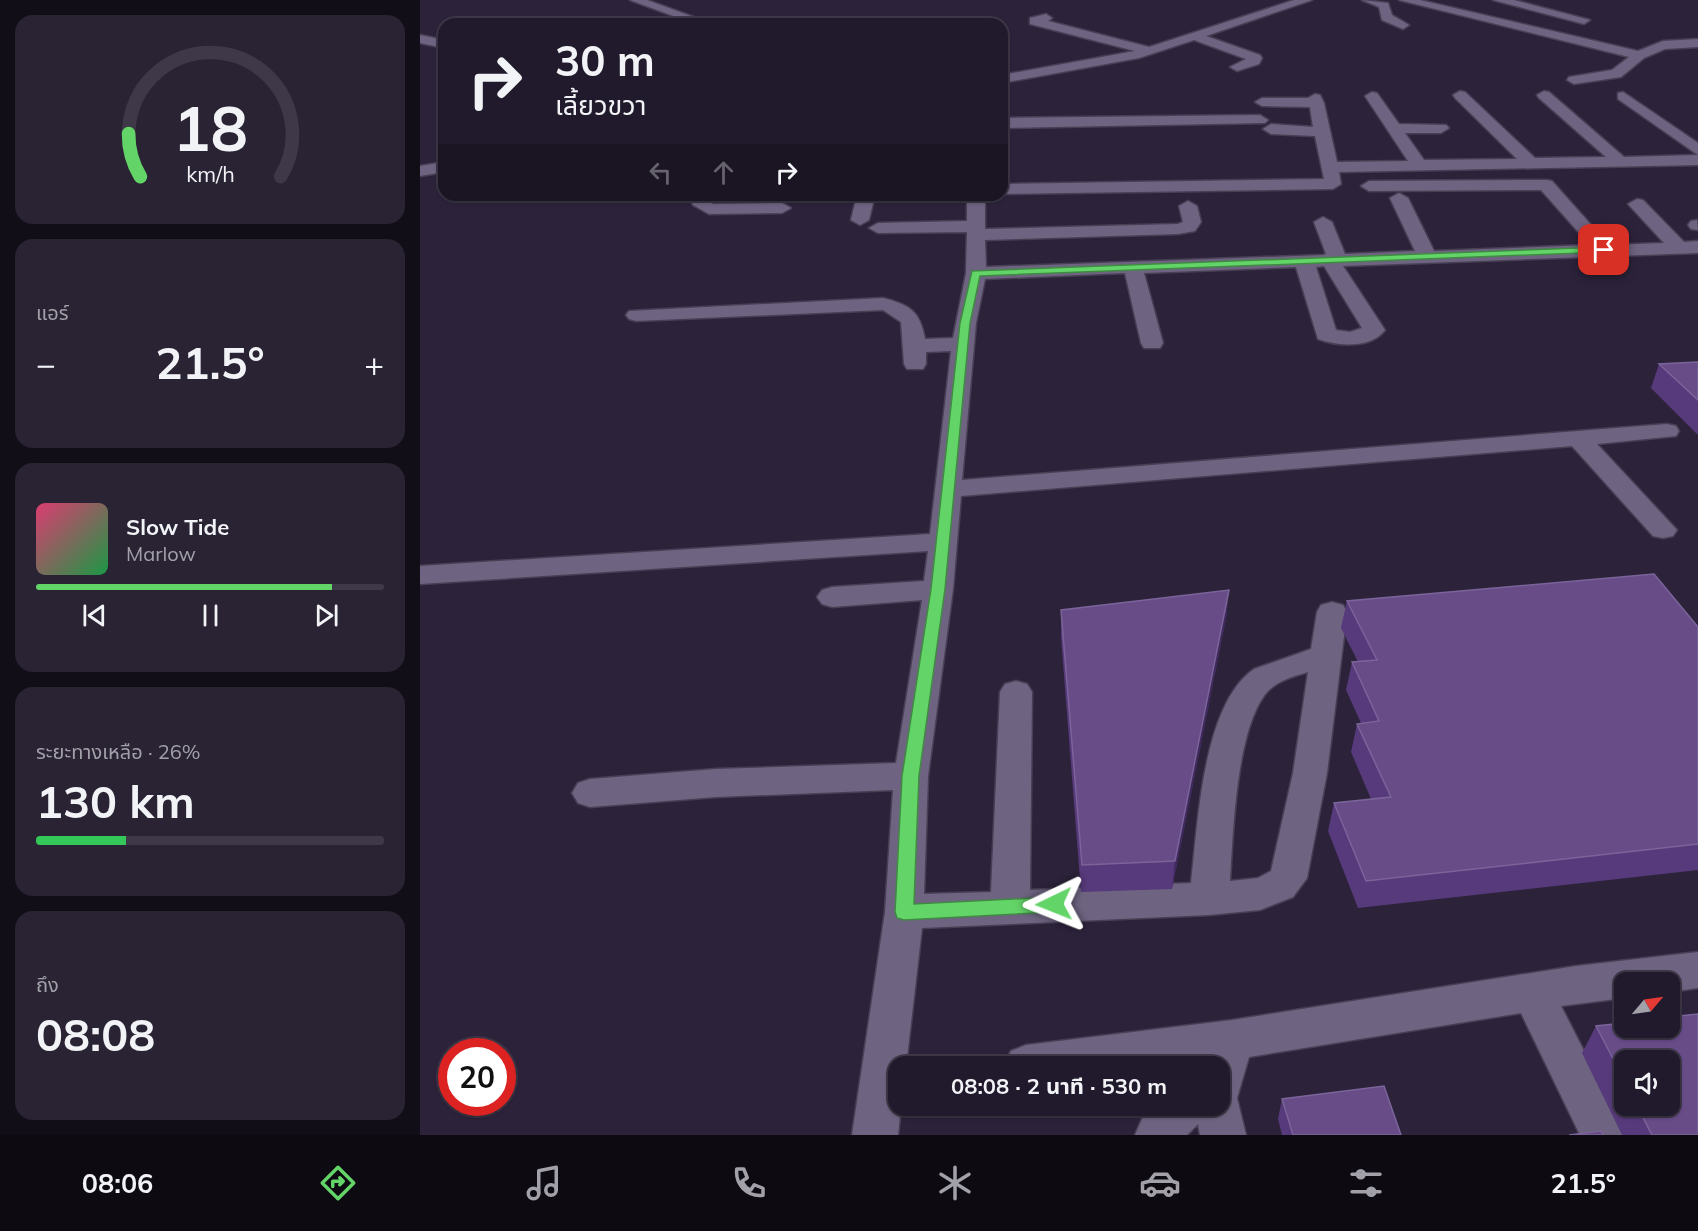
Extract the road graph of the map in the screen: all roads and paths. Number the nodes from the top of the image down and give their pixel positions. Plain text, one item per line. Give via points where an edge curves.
1 (636, 0) edge
2 (1306, 0) edge
3 (1368, 0) edge
4 (1405, 0) edge
5 (1506, 1) edge
6 (646, 17) dead end
7 (663, 18) edge
8 (691, 18) edge
9 (1584, 20) dead end
10 (1035, 21) dead end
11 (1403, 25) dead end
12 (1194, 36) junction
13 (420, 39) edge
14 (1683, 43) junction
15 (1698, 43) edge
16 (438, 44) edge
17 (438, 47) edge
18 (1233, 49) junction
19 (420, 50) edge
20 (1149, 51) junction
21 (1211, 55) dead end
22 (1639, 55) junction
23 (1694, 56) dead end
24 (1237, 67) dead end
25 (1008, 78) edge
26 (1574, 80) dead end
27 (1460, 95) dead end
28 (1544, 95) dead end
29 (1372, 96) dead end
30 (1623, 96) dead end
31 (1262, 102) dead end
32 (1008, 123) edge
33 (1441, 128) dead end
34 (1394, 129) junction
35 (1323, 132) junction
36 (1698, 150) edge
37 (1698, 160) edge
38 (1621, 162) junction
39 (1531, 163) junction
40 (1419, 165) junction
41 (1330, 166) junction
42 (438, 168) edge
43 (420, 171) edge
44 (1369, 186) dead end
45 (1008, 189) edge
46 (1399, 198) dead end
47 (699, 201) edge
48 (865, 201) edge
49 (976, 201) edge
50 (1637, 204) dead end
51 (1188, 206) dead end
52 (782, 208) dead end
53 (860, 220) dead end
54 (1323, 222) dead end
55 (878, 228) dead end
56 (975, 230) junction
57 (1691, 249) edge
58 (1604, 250) junction
59 (1427, 256) junction
60 (1333, 259) junction
61 (1304, 260) junction
62 (1132, 268) junction
63 (976, 273) junction
64 (636, 315) dead end
65 (963, 344) junction
66 (1152, 344) dead end
67 (1668, 431) dead end
68 (1578, 438) junction
69 (948, 489) junction
70 (1664, 530) dead end
71 (943, 542) junction
72 (420, 575) edge
73 (938, 589) junction
74 (832, 597) dead end
75 (1332, 612) dead end
76 (1326, 656) junction
77 (1016, 692) dead end
78 (910, 776) junction
79 (590, 793) dead end
80 (1209, 900) junction
81 (1010, 906) junction
82 (904, 912) junction
83 (1698, 970) edge
84 (1532, 992) junction
85 (1232, 1040) junction
86 (893, 1056) edge
87 (1105, 1056) edge
88 (1228, 1056) edge
89 (888, 1094) edge
90 (1174, 1116) edge
91 (1220, 1116) edge
92 (875, 1135) edge
93 (1158, 1135) edge
94 (1223, 1135) edge
95 (1604, 1135) edge

1 - 8 street
2 - 12 street
3 - 11 street via 1384,5 1386,17
4 - 22 street
5 - 9 street
6 - 7 street
10 - 20 street
12 - 18 street
12 - 20 street
13 - 16 street
14 - 15 street
14 - 22 street
14 - 23 street
17 - 19 street
18 - 21 street
18 - 24 street via 1255,58
20 - 25 street
22 - 26 street via 1616,74
27 - 39 street
28 - 38 street
29 - 34 street
30 - 36 street
31 - 35 street via 1316,101
32 - 35 street via 1266,125
33 - 34 street
34 - 40 street
35 - 41 street
37 - 38 street
38 - 39 street
39 - 40 street
40 - 41 street
41 - 45 street via 1333,184 1325,186
42 - 43 street
44 - 58 street via 1546,185
46 - 59 street
47 - 52 street via 709,210
48 - 53 street
49 - 56 street
50 - 57 street
51 - 56 street via 1192,222 1178,229
54 - 60 street
55 - 56 street
56 - 63 street
57 - 58 street
58 - 59 street
59 - 60 street
60 - 61 street
60 - 61 street via 1374,330 1363,336 1336,338 1326,334
61 - 62 street
62 - 63 street
62 - 66 street
63 - 65 street
64 - 65 street via 890,305 911,320 915,355
65 - 69 street
67 - 68 street
68 - 69 street
68 - 70 street
69 - 71 street
71 - 72 street
71 - 73 street
73 - 74 street
73 - 78 street
75 - 76 street
76 - 80 street via 1292,665 1257,682 1243,701 1229,741
76 - 80 street via 1310,773 1287,878 1281,886 1260,894
77 - 81 street
78 - 79 street via 716,783
78 - 82 street
80 - 81 street
81 - 82 street
82 - 86 street
83 - 84 street
84 - 85 street
84 - 95 street
85 - 87 street
85 - 88 street
89 - 92 street
90 - 93 street
91 - 94 street

